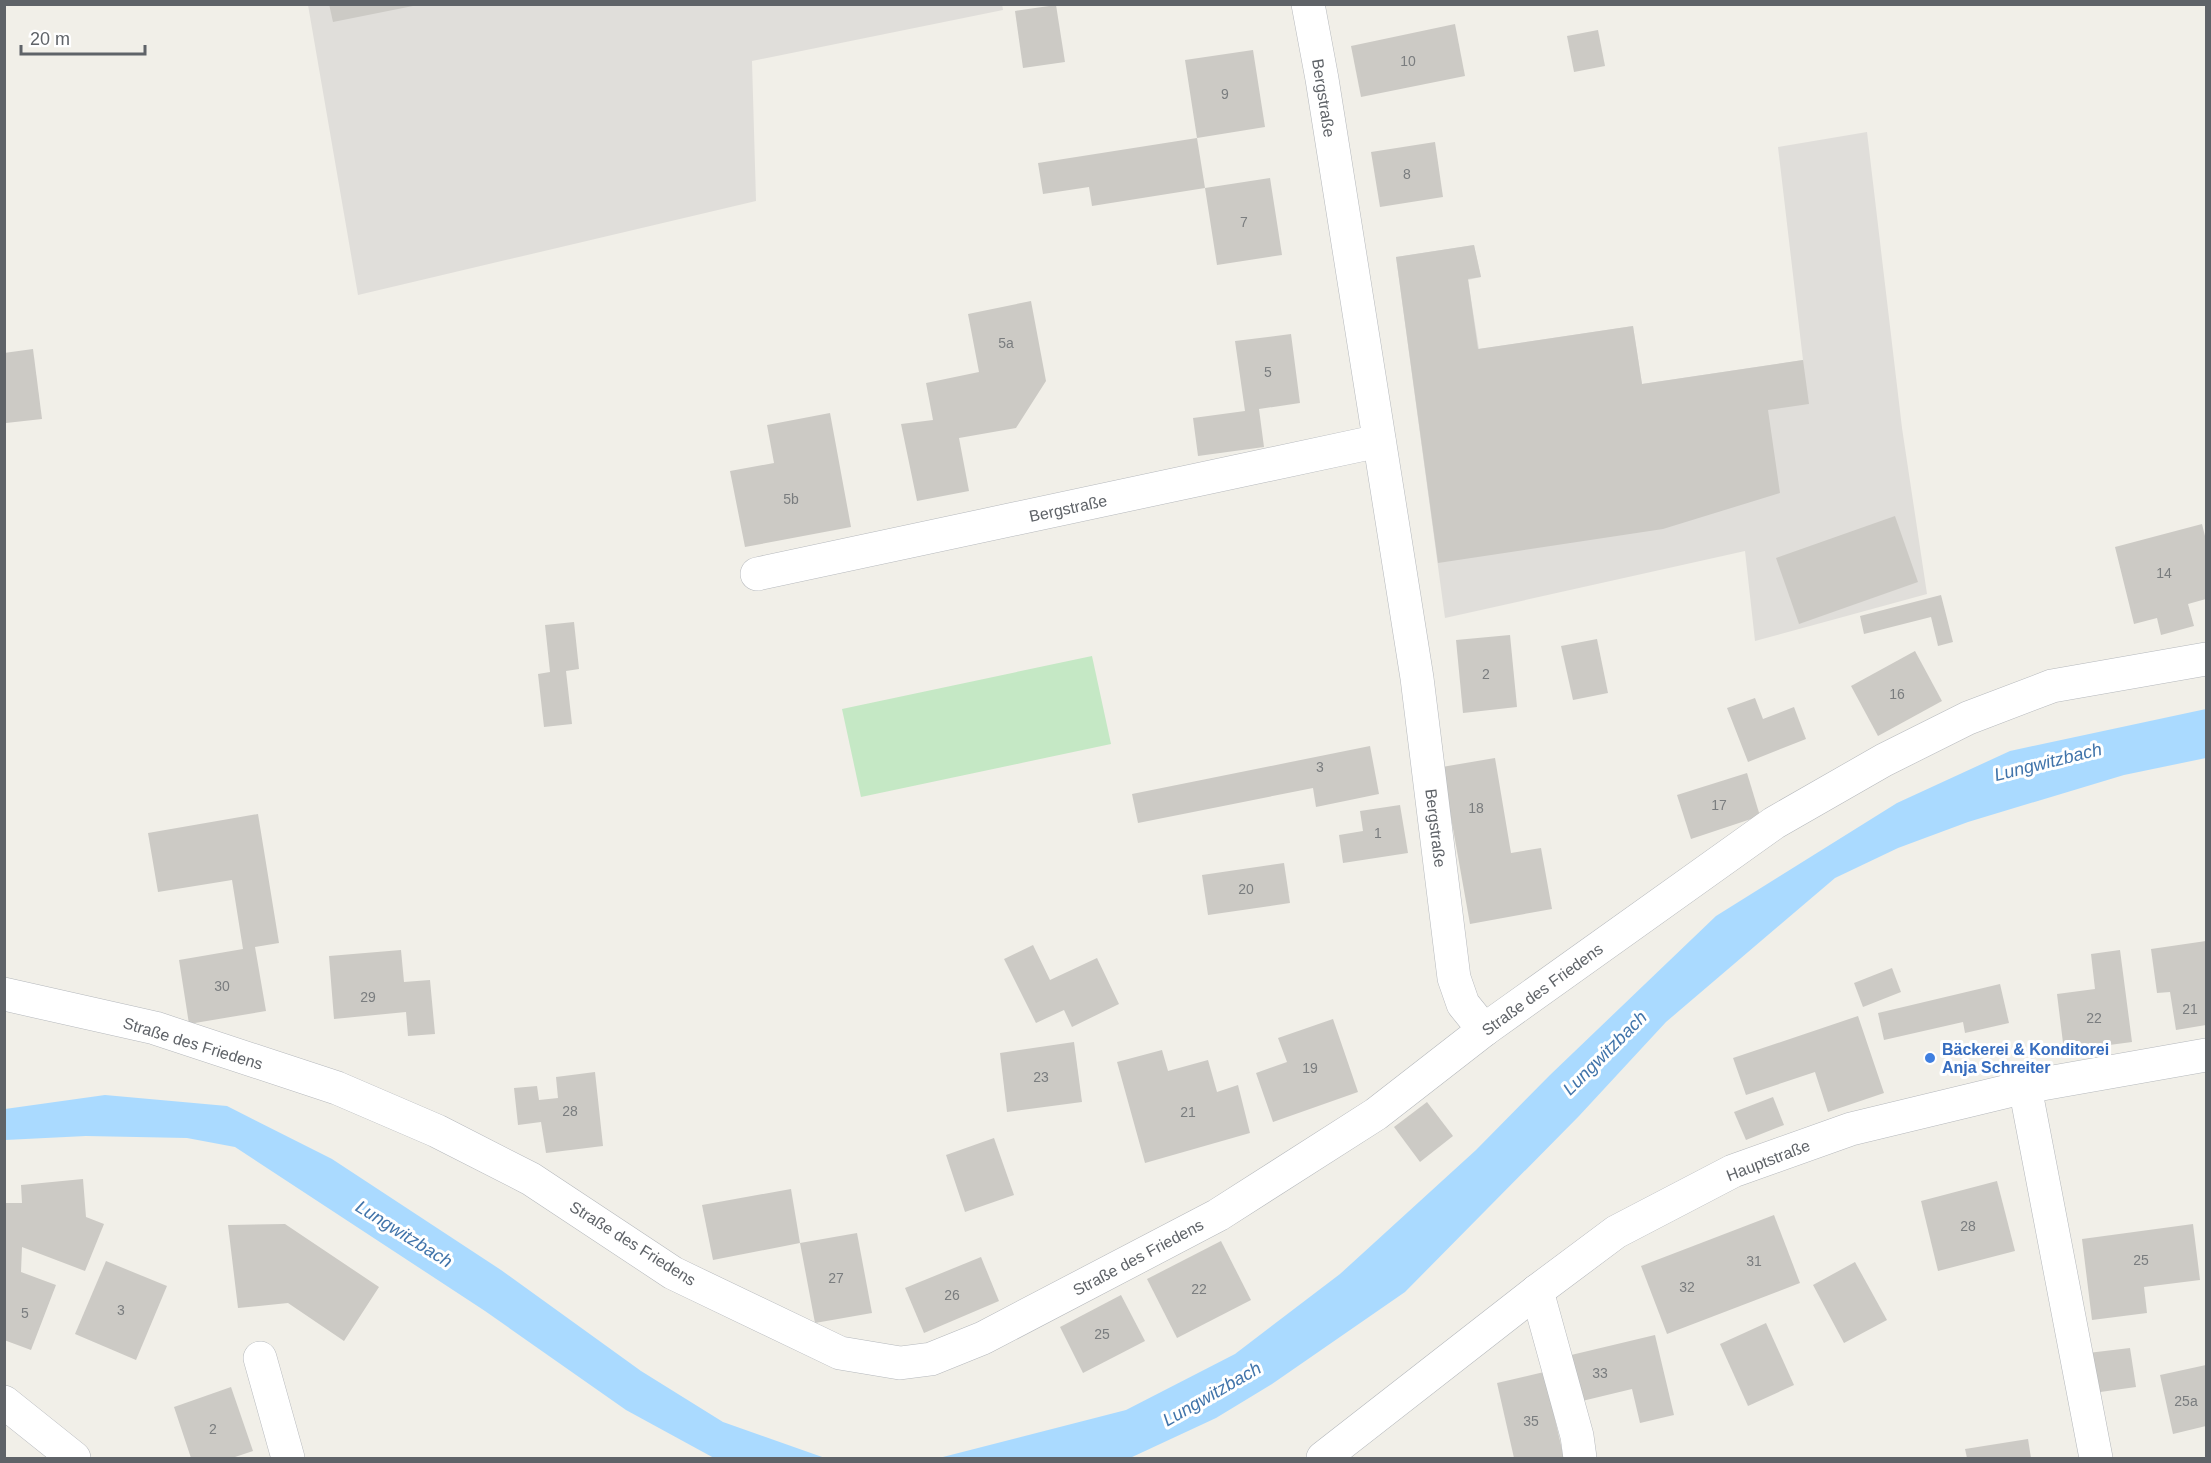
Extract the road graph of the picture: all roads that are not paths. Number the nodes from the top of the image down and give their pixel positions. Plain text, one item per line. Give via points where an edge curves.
1 (1308, 4) edge
2 (1379, 441) junction
3 (757, 574) dead end
4 (2206, 659) edge
5 (4, 994) edge
6 (1484, 1030) junction
7 (2206, 1055) edge
8 (2025, 1088) junction
9 (1537, 1291) junction
10 (260, 1358) dead end
11 (4, 1402) edge
12 (74, 1458) edge
13 (288, 1458) edge
14 (1323, 1458) edge
15 (1580, 1458) edge
16 (2096, 1458) edge

1 - 2 street, Bergstraße
2 - 3 street, Bergstraße
2 - 6 street, Bergstraße via 1417,678 1454,978 1463,1004
4 - 6 street, Straße des Friedens via 2052,686 1968,718 1884,760 1774,823
5 - 6 street, Straße des Friedens via 155,1028 337,1089 437,1131 531,1179 673,1273 840,1353 900,1363 931,1359 983,1338 1218,1215 1376,1114
7 - 8 street, Hauptstraße
8 - 9 street, Hauptstraße via 1851,1129 1733,1171 1616,1232
8 - 16 street
9 - 14 street, Hauptstraße
9 - 15 street
10 - 13 street
11 - 12 street

